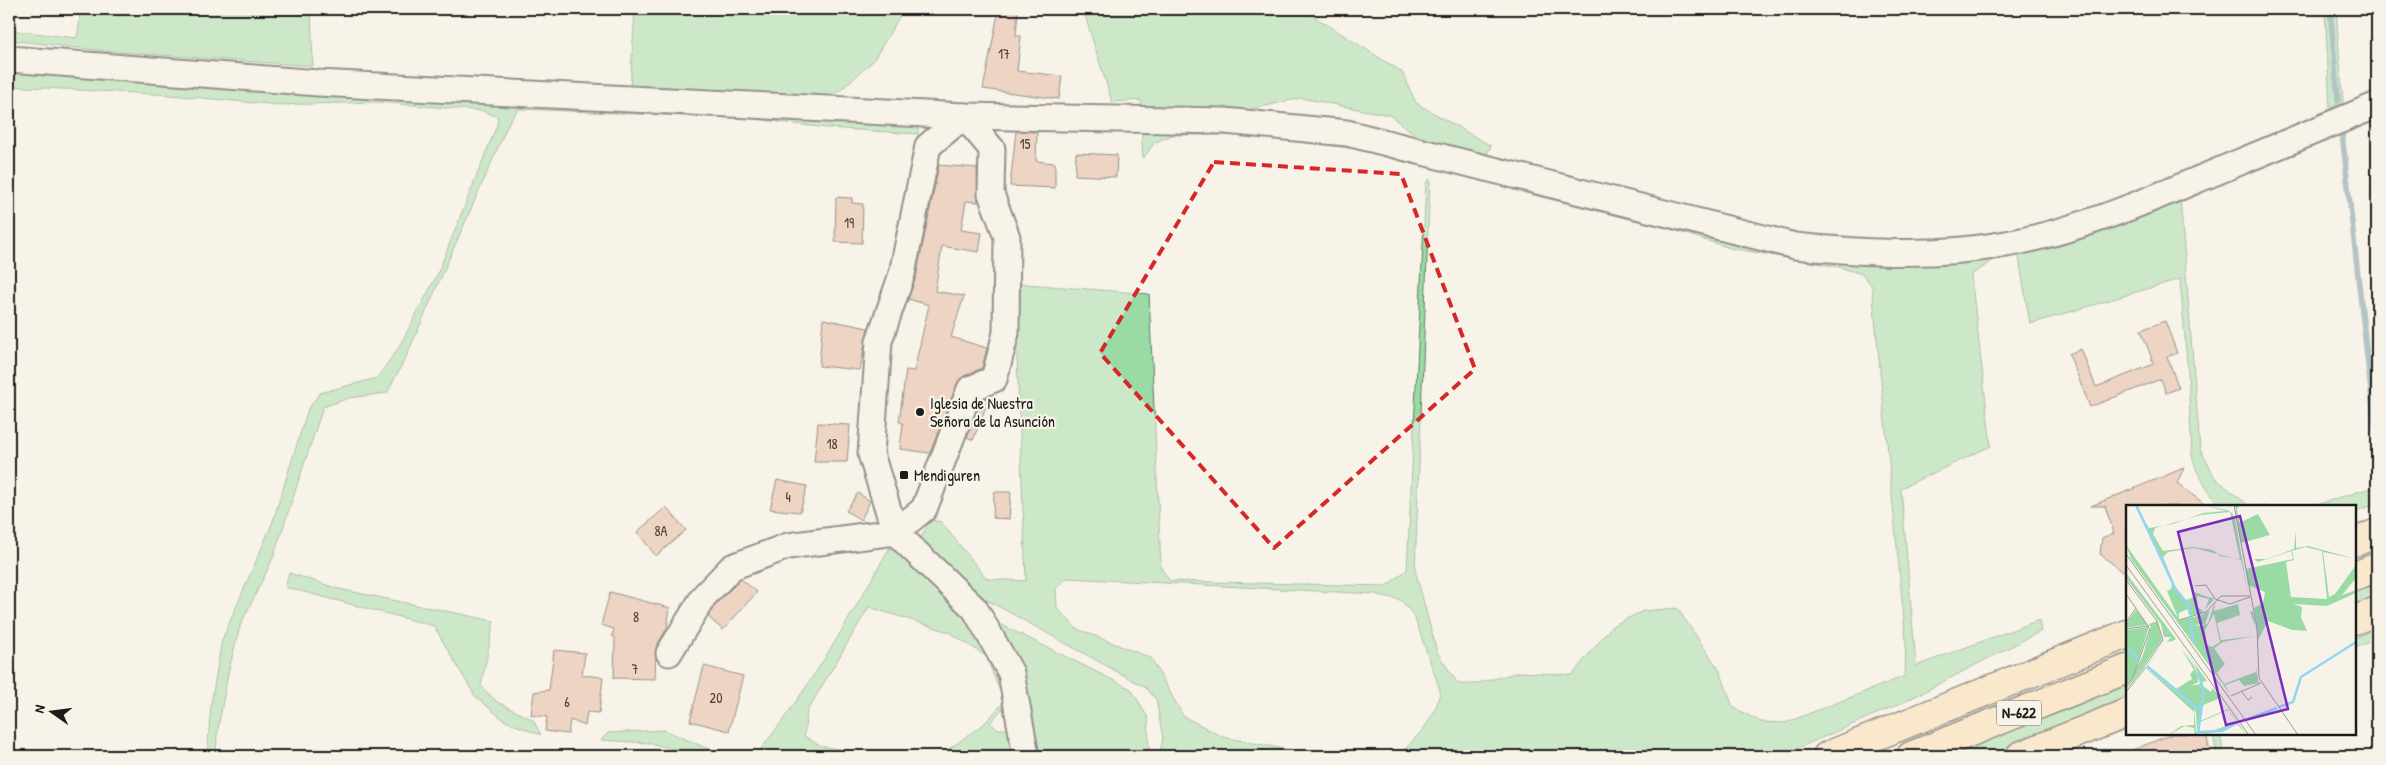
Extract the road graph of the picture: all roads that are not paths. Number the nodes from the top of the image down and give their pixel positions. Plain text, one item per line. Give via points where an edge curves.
1 (9, 59) edge
2 (2377, 105) edge
3 (964, 116) junction
4 (895, 532) junction
5 (2377, 533) edge
6 (2356, 542) edge
7 (2377, 567) edge
8 (2356, 576) edge
9 (2377, 611) edge
10 (2356, 620) edge
11 (2126, 634) edge
12 (670, 653) dead end
13 (2126, 669) edge
14 (2126, 713) edge
15 (1026, 756) edge
16 (1827, 756) edge
17 (1911, 756) edge
18 (2020, 756) edge

1 - 3 street via 318,83
2 - 3 street via 2140,203 2062,231 2006,244 1928,253 1871,253 1795,246 1348,133 1225,121
3 - 4 street via 928,146 902,274 879,341 871,454
3 - 4 street via 992,149 992,194 1007,237 1006,333 994,379 970,389 924,509
4 - 12 street via 788,546 732,567 704,596
4 - 15 street via 975,609 1011,672
5 - 6 highway
7 - 8 highway
9 - 10 highway
11 - 16 highway
13 - 17 highway, N-622
14 - 18 highway, N-622

